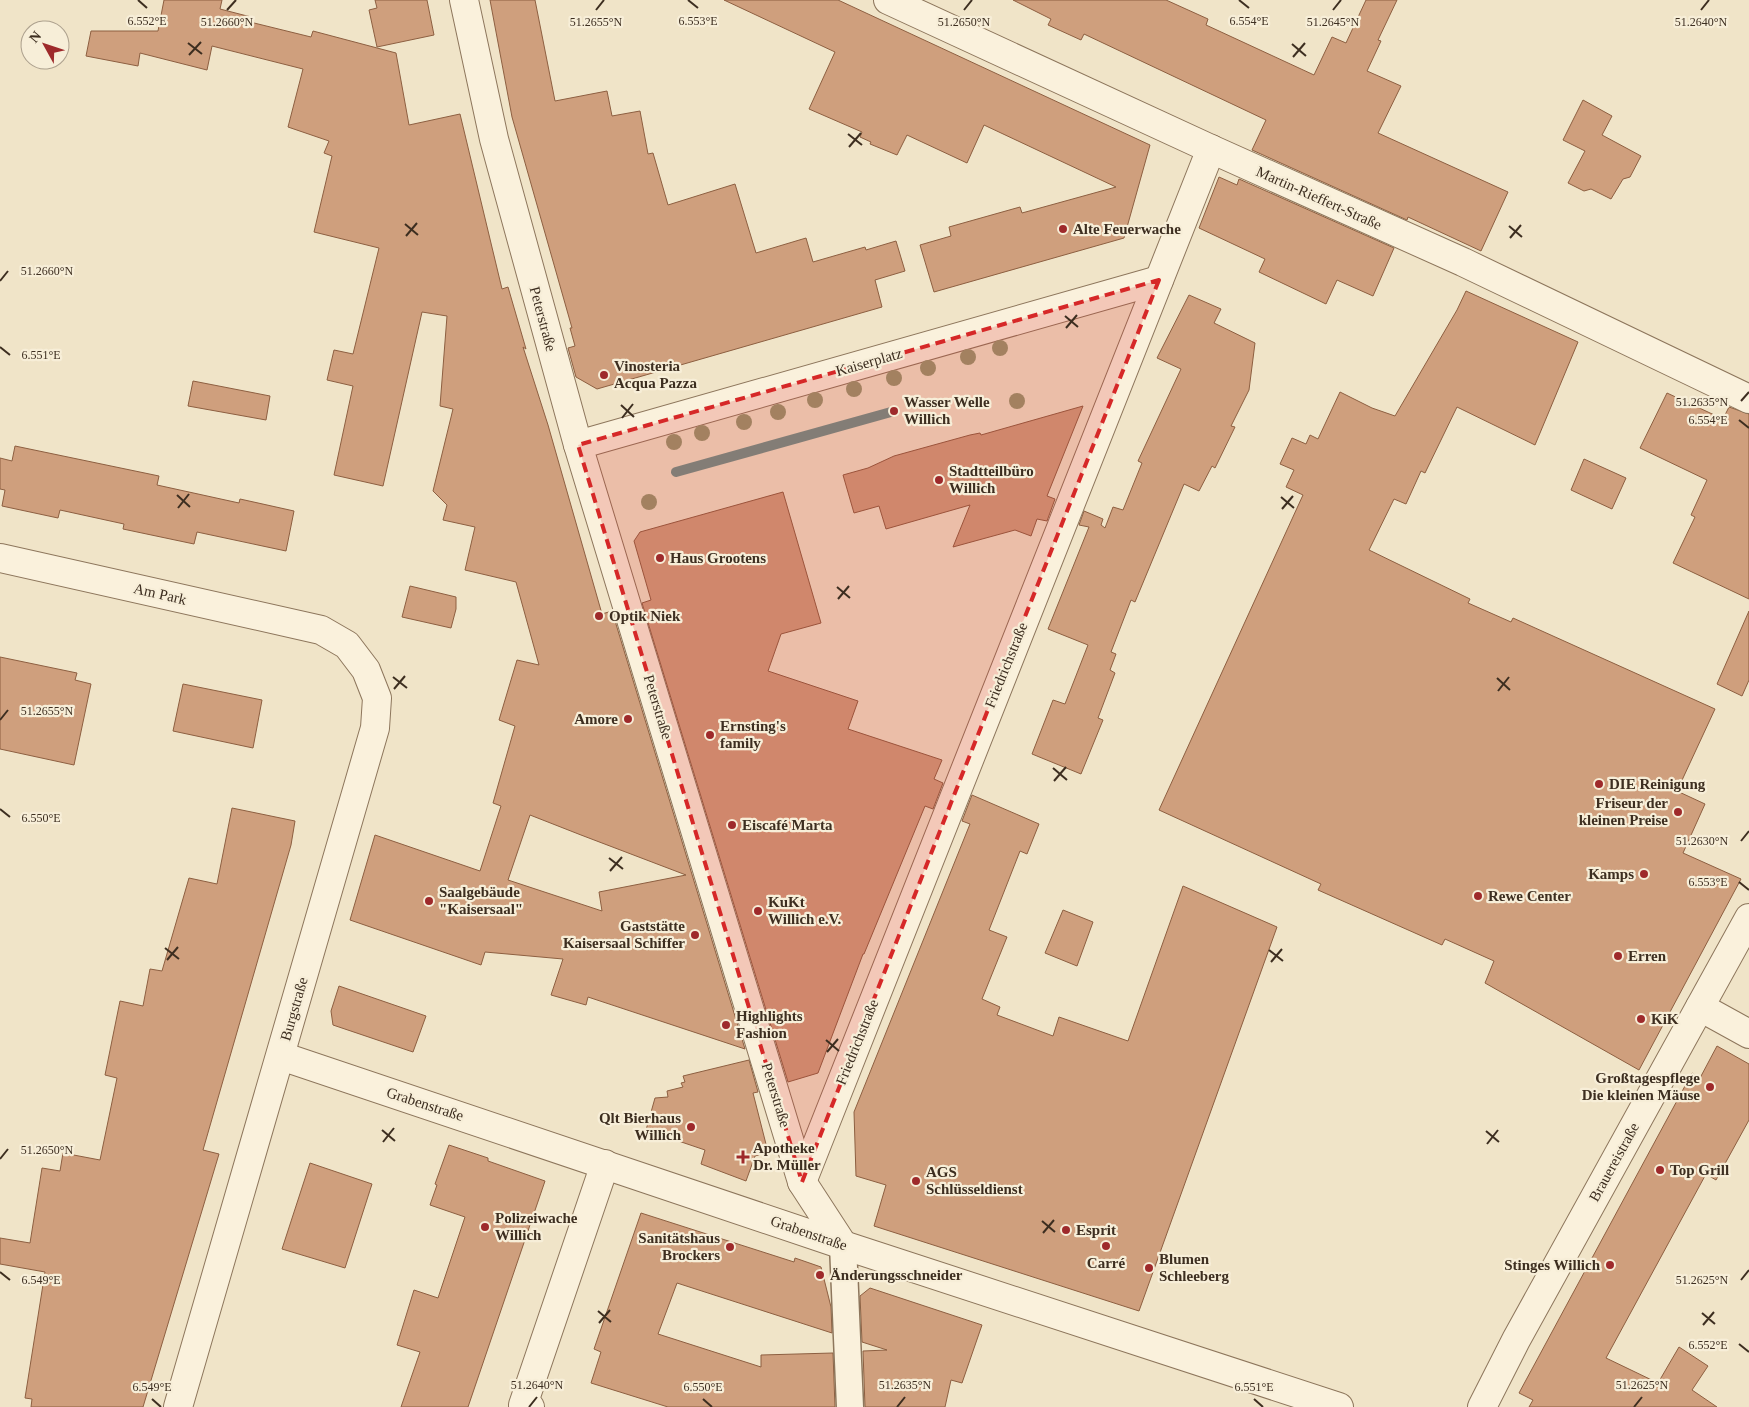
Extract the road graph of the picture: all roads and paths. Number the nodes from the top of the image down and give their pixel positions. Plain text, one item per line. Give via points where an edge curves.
1 (464, 0) edge
2 (888, 0) edge
3 (920, 6) edge
4 (1211, 149) junction
5 (1159, 280) junction
6 (1749, 399) edge
7 (578, 444) junction
8 (0, 558) edge
9 (320, 630) joint
10 (1749, 918) edge
11 (1700, 1008) junction
12 (1749, 1034) edge
13 (281, 1056) junction
14 (605, 1164) junction
15 (802, 1182) junction
16 (843, 1244) junction
17 (178, 1407) edge
18 (530, 1407) edge
19 (850, 1407) edge
20 (1339, 1407) edge
21 (1482, 1407) edge

1 - 7 street, Peterstraße via 494,139
2 - 3 street, Martin-Rieffert-Straße
3 - 4 street, Martin-Rieffert-Straße
4 - 5 street, Friedrichstraße
4 - 6 street, Martin-Rieffert-Straße via 1463,262
5 - 7 street, Kaiserplatz
5 - 15 street, Friedrichstraße
7 - 15 street, Peterstraße
8 - 9 street, Am Park
9 - 13 street, Burgstraße via 347,645 366,670 377,698 375,728
10 - 11 street, Brauereistraße
11 - 12 street
11 - 21 street, Brauereistraße
13 - 14 street, Grabenstraße
13 - 17 street, Burgstraße
14 - 16 street, Grabenstraße
14 - 18 street via 523,1405
15 - 16 street, Peterstraße
16 - 19 street
16 - 20 street, Grabenstraße

